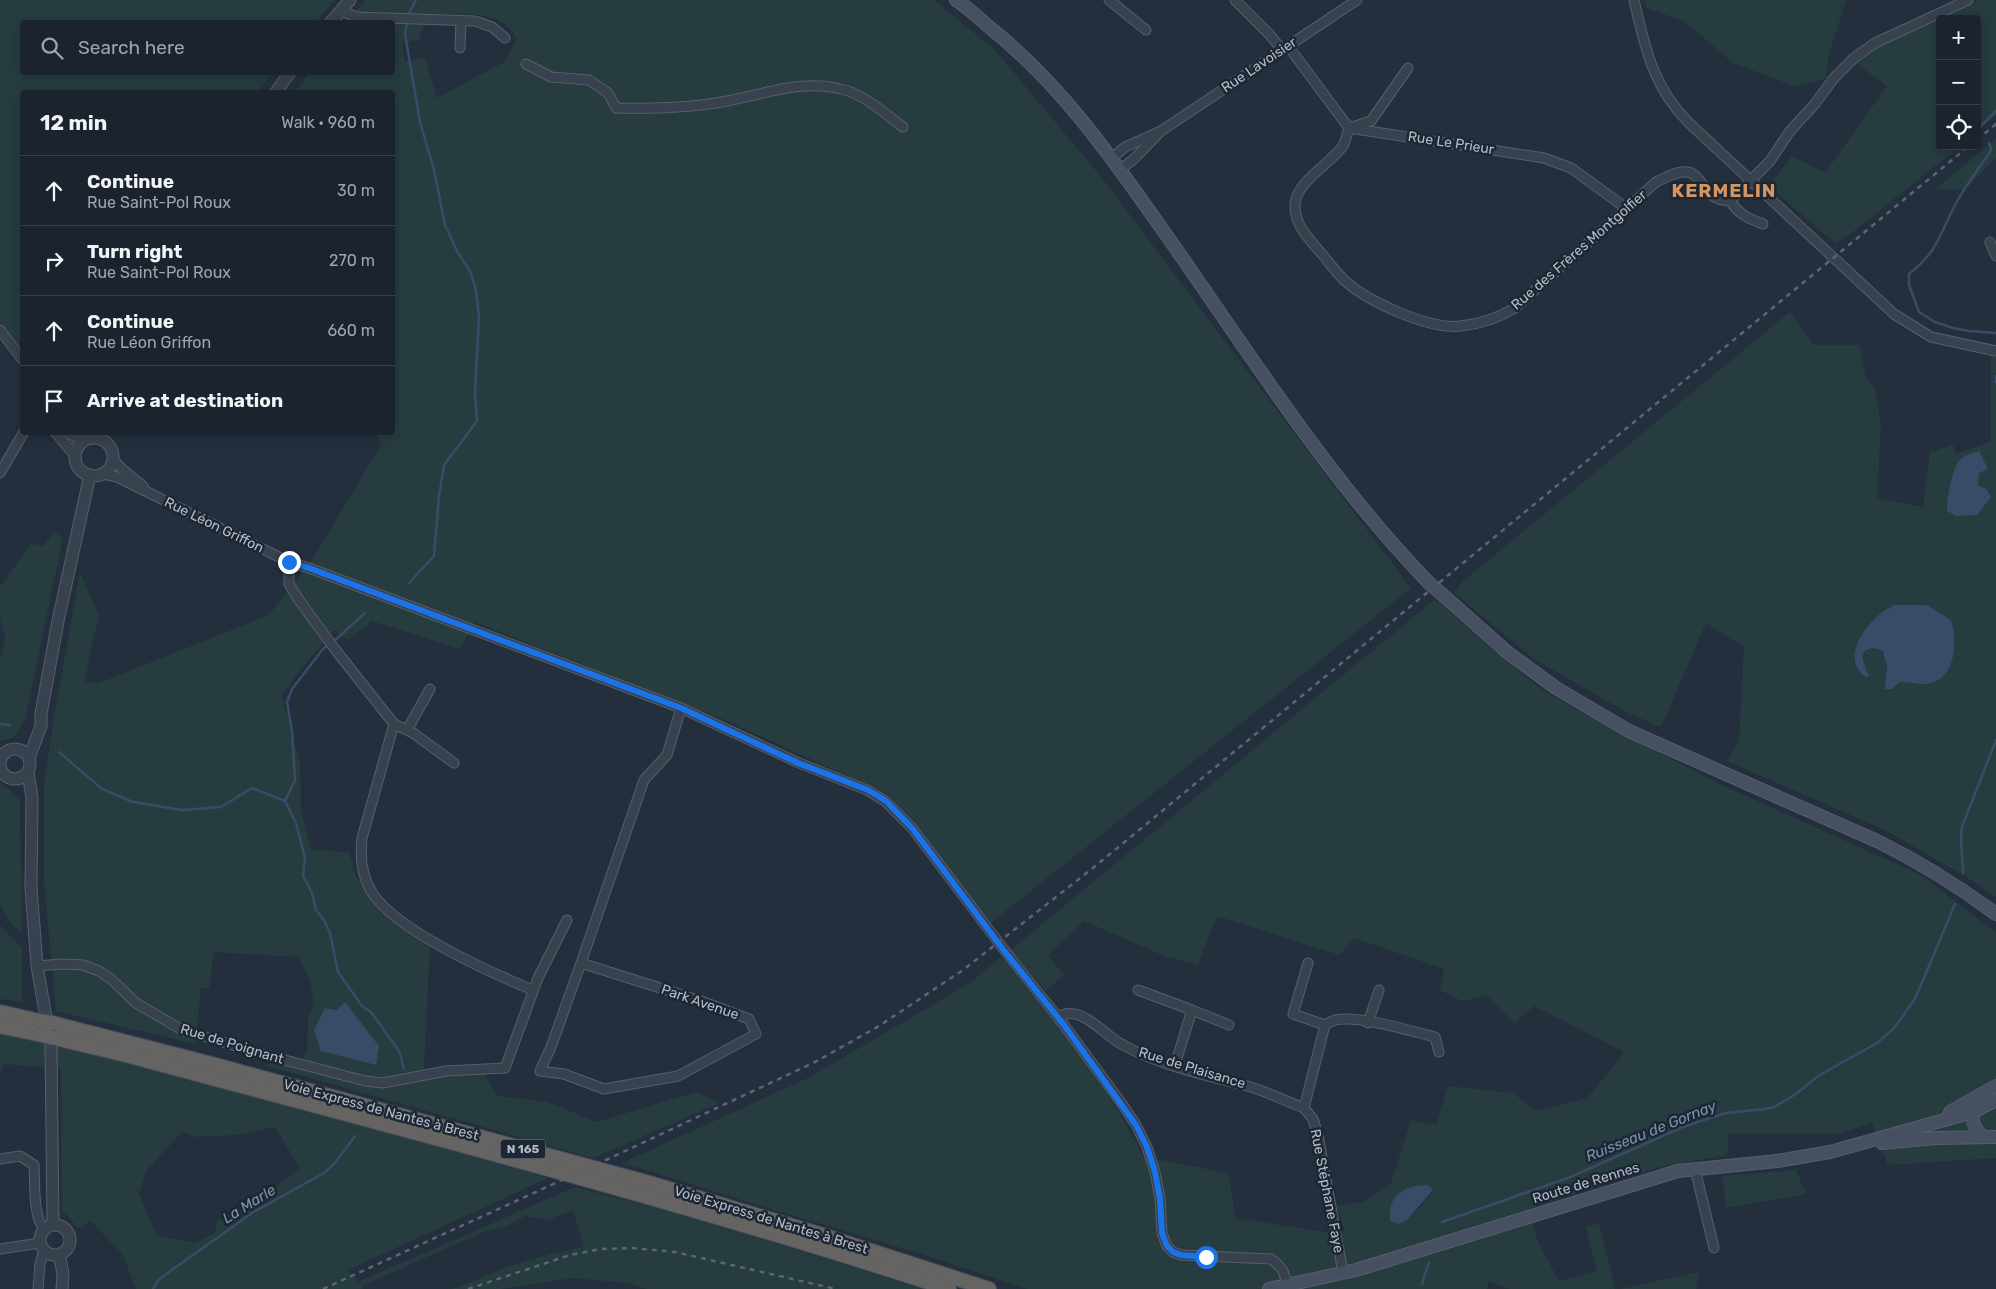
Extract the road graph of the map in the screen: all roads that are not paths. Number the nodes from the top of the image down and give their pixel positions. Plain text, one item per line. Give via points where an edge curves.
1 (350, 0) edge
2 (956, 0) edge
3 (1109, 0) edge
4 (1235, 0) edge
5 (1357, 0) edge
6 (1634, 0) edge
7 (1968, 0) edge
8 (341, 11) junction
9 (333, 20) edge
10 (461, 21) junction
11 (1146, 30) dead end
12 (504, 38) dead end
13 (460, 48) dead end
14 (1285, 48) junction
15 (526, 64) dead end
16 (1408, 68) dead end
17 (288, 75) edge
18 (277, 90) edge
19 (902, 127) dead end
20 (1349, 128) junction
21 (1161, 131) junction
22 (1112, 158) junction
23 (1120, 170) junction
24 (1752, 181) junction
25 (1730, 201) junction
26 (1626, 208) junction
27 (1763, 224) dead end
28 (1990, 242) dead end
29 (1996, 256) edge
30 (0, 330) edge
31 (1996, 350) edge
32 (20, 356) edge
33 (22, 435) edge
34 (58, 435) edge
35 (72, 435) edge
36 (101, 436) edge
37 (85, 441) junction
38 (76, 457) junction
39 (113, 459) junction
40 (0, 472) edge
41 (103, 474) junction
42 (90, 475) junction
43 (155, 496) junction
44 (289, 562) junction
45 (430, 689) dead end
46 (681, 708) junction
47 (41, 714) junction
48 (394, 724) junction
49 (407, 730) junction
50 (19, 749) junction
51 (2, 754) edge
52 (29, 758) junction
53 (454, 763) dead end
54 (0, 767) edge
55 (28, 772) junction
56 (13, 779) junction
57 (31, 804) junction
58 (1976, 899) junction
59 (1996, 914) edge
60 (567, 920) dead end
61 (1996, 920) edge
62 (581, 963) junction
63 (1308, 963) dead end
64 (37, 966) junction
65 (533, 990) junction
66 (1138, 990) dead end
67 (1379, 990) dead end
68 (1192, 1010) junction
69 (0, 1012) edge
70 (1058, 1017) junction
71 (1368, 1023) junction
72 (1229, 1025) dead end
73 (1325, 1025) junction
74 (0, 1026) edge
75 (1439, 1052) dead end
76 (1175, 1066) junction
77 (1996, 1088) edge
78 (1996, 1100) edge
79 (1304, 1108) junction
80 (1973, 1112) junction
81 (1916, 1127) junction
82 (1992, 1136) edge
83 (1855, 1145) junction
84 (0, 1159) edge
85 (1695, 1168) junction
86 (48, 1227) junction
87 (42, 1247) junction
88 (1714, 1248) dead end
89 (0, 1249) edge
90 (59, 1254) junction
91 (1342, 1273) junction
92 (1287, 1286) junction
93 (38, 1289) edge
94 (62, 1289) edge
95 (948, 1289) edge
96 (989, 1289) edge
97 (1269, 1289) edge

1 - 8 street
2 - 22 main road via 1036,67 1073,107
3 - 11 street
4 - 14 street
5 - 14 street, Rue Lavoisier
6 - 24 street via 1653,72 1668,99
7 - 24 street via 1883,39 1854,58 1790,131
8 - 9 street
8 - 10 street via 357,17
10 - 12 street via 475,21 492,27
10 - 13 street
14 - 20 street
14 - 21 street, Rue Lavoisier
15 - 19 street via 551,77 589,80 608,93 616,108 666,109 727,102 777,89 817,86 841,89 865,99
16 - 20 street via 1371,121
17 - 18 street
20 - 26 street, Rue Le Prieur via 1544,158 1570,168
20 - 26 street, Rue des Frères Montgolfier via 1343,146 1301,188 1295,201 1295,216 1304,233 1343,279 1396,312 1427,322 1460,327 1499,317 1515,308
21 - 22 street, Rue Lavoisier via 1125,147
21 - 23 street, Rue Lavoisier
22 - 23 main road
23 - 58 main road, bridge via 1328,464 1378,527 1429,583 1507,652 1549,683 1629,731 1877,841 1912,858
24 - 25 street
24 - 31 street via 1894,314 1931,337
25 - 26 street, Rue des Frères Montgolfier via 1710,194 1694,174 1685,171 1656,182
25 - 27 street via 1748,219
28 - 29 street
30 - 32 street
33 - 40 street
34 - 38 street
35 - 37 street
36 - 37 street
36 - 39 street
37 - 38 street via 78,448
38 - 42 street via 78,466
39 - 41 street
39 - 43 street, Rue Léon Griffon
41 - 42 street
41 - 43 street, Rue Léon Griffon via 117,477
42 - 47 street via 80,511
43 - 44 street, Rue Léon Griffon
44 - 46 street, Rue Léon Griffon
44 - 48 street via 289,584 299,600
45 - 49 street
46 - 62 street via 667,755 644,780
46 - 70 street, Rue Léon Griffon via 798,763 868,790 886,801 912,828
47 - 50 street via 34,730
47 - 52 street via 41,726
48 - 49 street
48 - 65 street via 360,853 373,894 412,929
49 - 53 street
50 - 51 street
50 - 52 street
51 - 54 street
52 - 55 street
54 - 56 street
55 - 56 street
55 - 57 street
56 - 57 street
57 - 64 street via 31,888
58 - 59 main road
58 - 61 main road
60 - 65 street
62 - 62 street, Park Avenue via 540,1071 564,1074 604,1089 678,1076 756,1034 749,1019
63 - 73 street via 1292,1014
64 - 65 street, Rue de Poignant via 83,965 105,975 136,1003 182,1030 307,1066 383,1083 446,1071 505,1068
64 - 86 street via 51,1046
66 - 68 street
67 - 71 street
68 - 72 street
68 - 76 street
69 - 96 highway, Voie Express de Nantes à Brest / N 165 via 208,1063 646,1182
70 - 76 street, Rue de Plaisance via 1066,1012 1078,1013 1122,1045
70 - 92 street, Rue Léon Griffon via 1140,1133 1155,1172 1162,1233 1167,1246 1181,1255 1271,1259 1281,1266
71 - 73 street via 1335,1020
71 - 75 street via 1435,1037
73 - 79 street
74 - 95 highway, Voie Express de Nantes à Brest / N 165 via 145,1060 654,1198
76 - 79 street, Rue de Plaisance via 1249,1086
77 - 80 main road, Route de Rennes
77 - 81 main road, Route de Rennes via 1963,1107
78 - 80 main road, Route de Rennes
78 - 82 main road via 1981,1120
79 - 91 street, Rue Stéphane Faye via 1313,1119 1318,1135
80 - 81 main road, Route de Rennes
80 - 82 main road via 1972,1122 1976,1130
81 - 83 main road, Route de Rennes
82 - 83 main road
83 - 85 main road, Route de Rennes via 1778,1162
84 - 86 street via 20,1156 34,1165 37,1216 40,1225
85 - 88 street
85 - 91 main road, Route de Rennes
86 - 87 street via 40,1236
86 - 90 street via 60,1225 70,1236 65,1251
87 - 89 street
87 - 90 street via 52,1255
87 - 93 street
90 - 94 street
91 - 92 main road, Route de Rennes
92 - 97 main road, Route de Rennes

